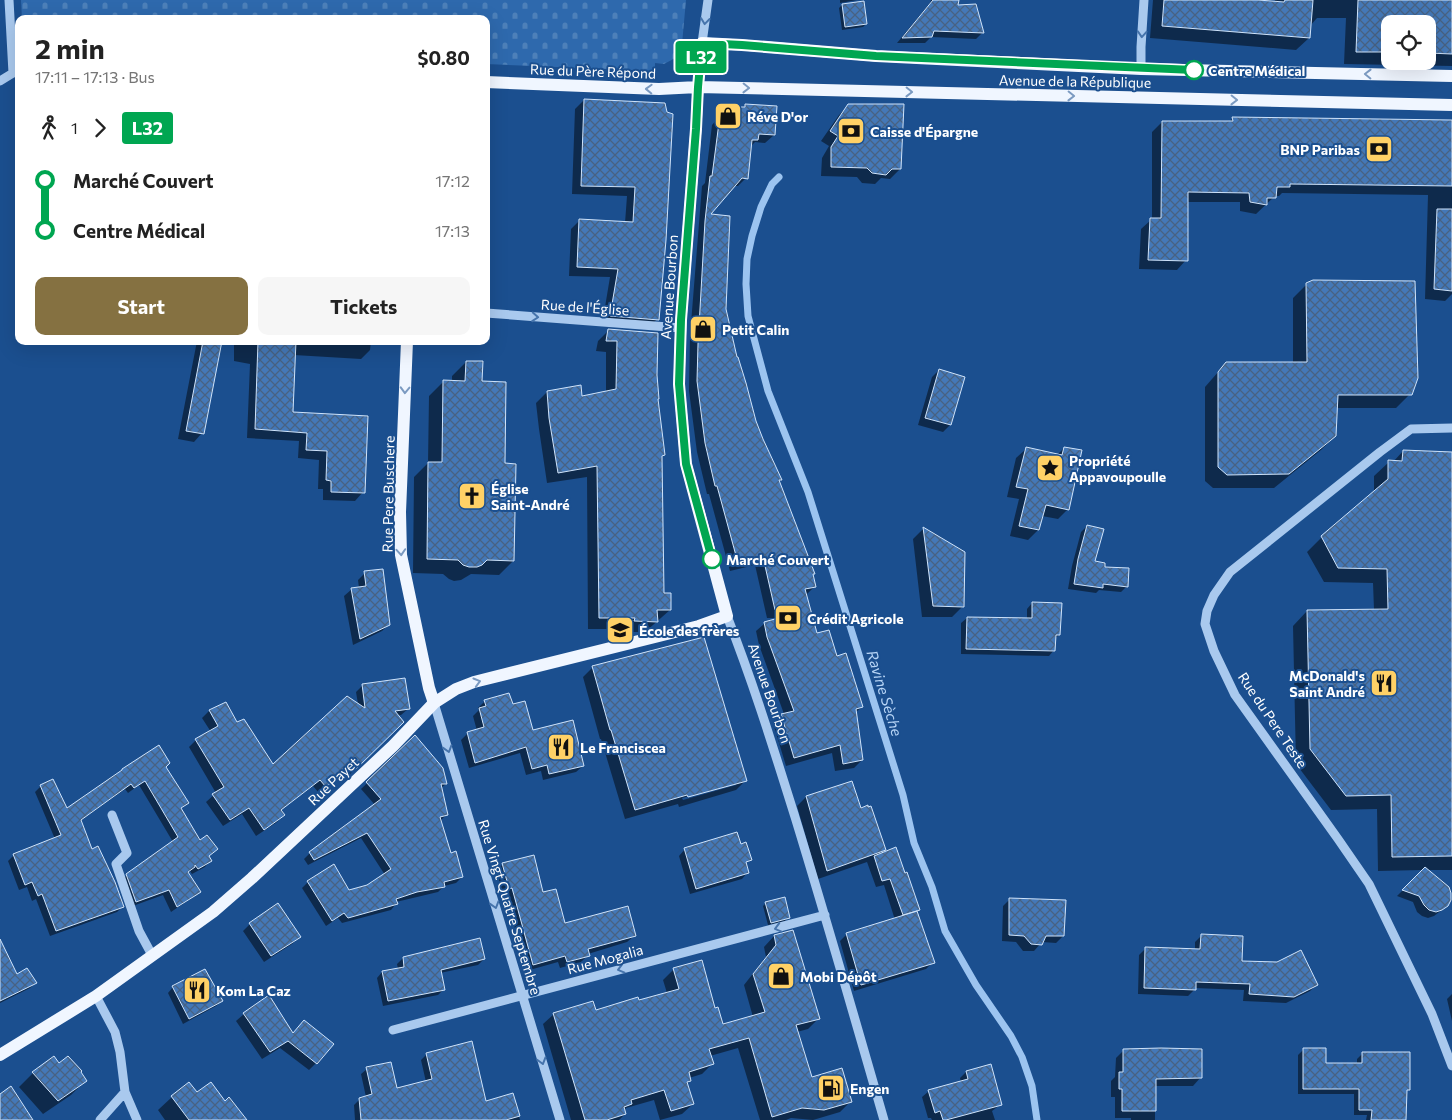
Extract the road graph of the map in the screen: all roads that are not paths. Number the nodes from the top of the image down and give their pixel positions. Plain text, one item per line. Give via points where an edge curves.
1 (9, 0) edge
2 (708, 0) edge
3 (1144, 0) edge
4 (702, 43) junction
5 (15, 63) edge
6 (1142, 68) junction
7 (15, 74) edge
8 (1452, 76) edge
9 (0, 81) edge
10 (490, 82) edge
11 (698, 87) junction
12 (1452, 105) edge
13 (490, 313) edge
14 (681, 328) junction
15 (407, 345) edge
16 (1452, 428) edge
17 (727, 616) junction
18 (434, 703) junction
19 (112, 815) dead end
20 (825, 915) junction
21 (152, 955) junction
22 (96, 996) junction
23 (523, 996) junction
24 (393, 1030) dead end
25 (0, 1055) edge
26 (1452, 1066) edge
27 (125, 1092) junction
28 (100, 1120) edge
29 (137, 1120) edge
30 (560, 1120) edge
31 (884, 1120) edge

1 - 5 street
2 -> 4 street
3 -> 6 street
4 - 6 main road, Avenue de la République via 876,56
4 - 11 main road, Avenue Bourbon
8 -> 6 main road, Avenue de la République
7 - 9 street
11 -> 10 main road, Rue du Père Répond via 659,89
11 -> 12 main road, Avenue de la République
11 - 14 main road, Avenue Bourbon
13 -> 14 street, Rue de l'Église
14 - 17 main road, Avenue Bourbon via 679,384 686,464
15 -> 18 main road, Rue Pere Buschere via 401,555
16 - 26 street, Rue du Pere Teste via 1411,428 1380,452 1230,572 1214,595 1205,624 1235,694 1369,884 1432,1014
18 -> 17 main road, Rue Payet via 474,682 699,626
17 - 20 street, Avenue Bourbon via 750,676
18 - 21 main road, Rue Payet via 393,746 252,878 213,912
18 -> 23 street, Rue Vingt Quatre Septembre
19 - 21 street via 127,853 116,864 139,931
20 -> 23 street, Rue Mogalia
20 - 31 street, Avenue Bourbon
21 - 22 main road, Rue Payet
22 - 25 main road, Rue Payet
22 - 27 street via 115,1032
23 - 24 street, Rue Mogalia
23 -> 30 street, Rue Vingt Quatre Septembre
27 - 28 street
27 - 29 street

